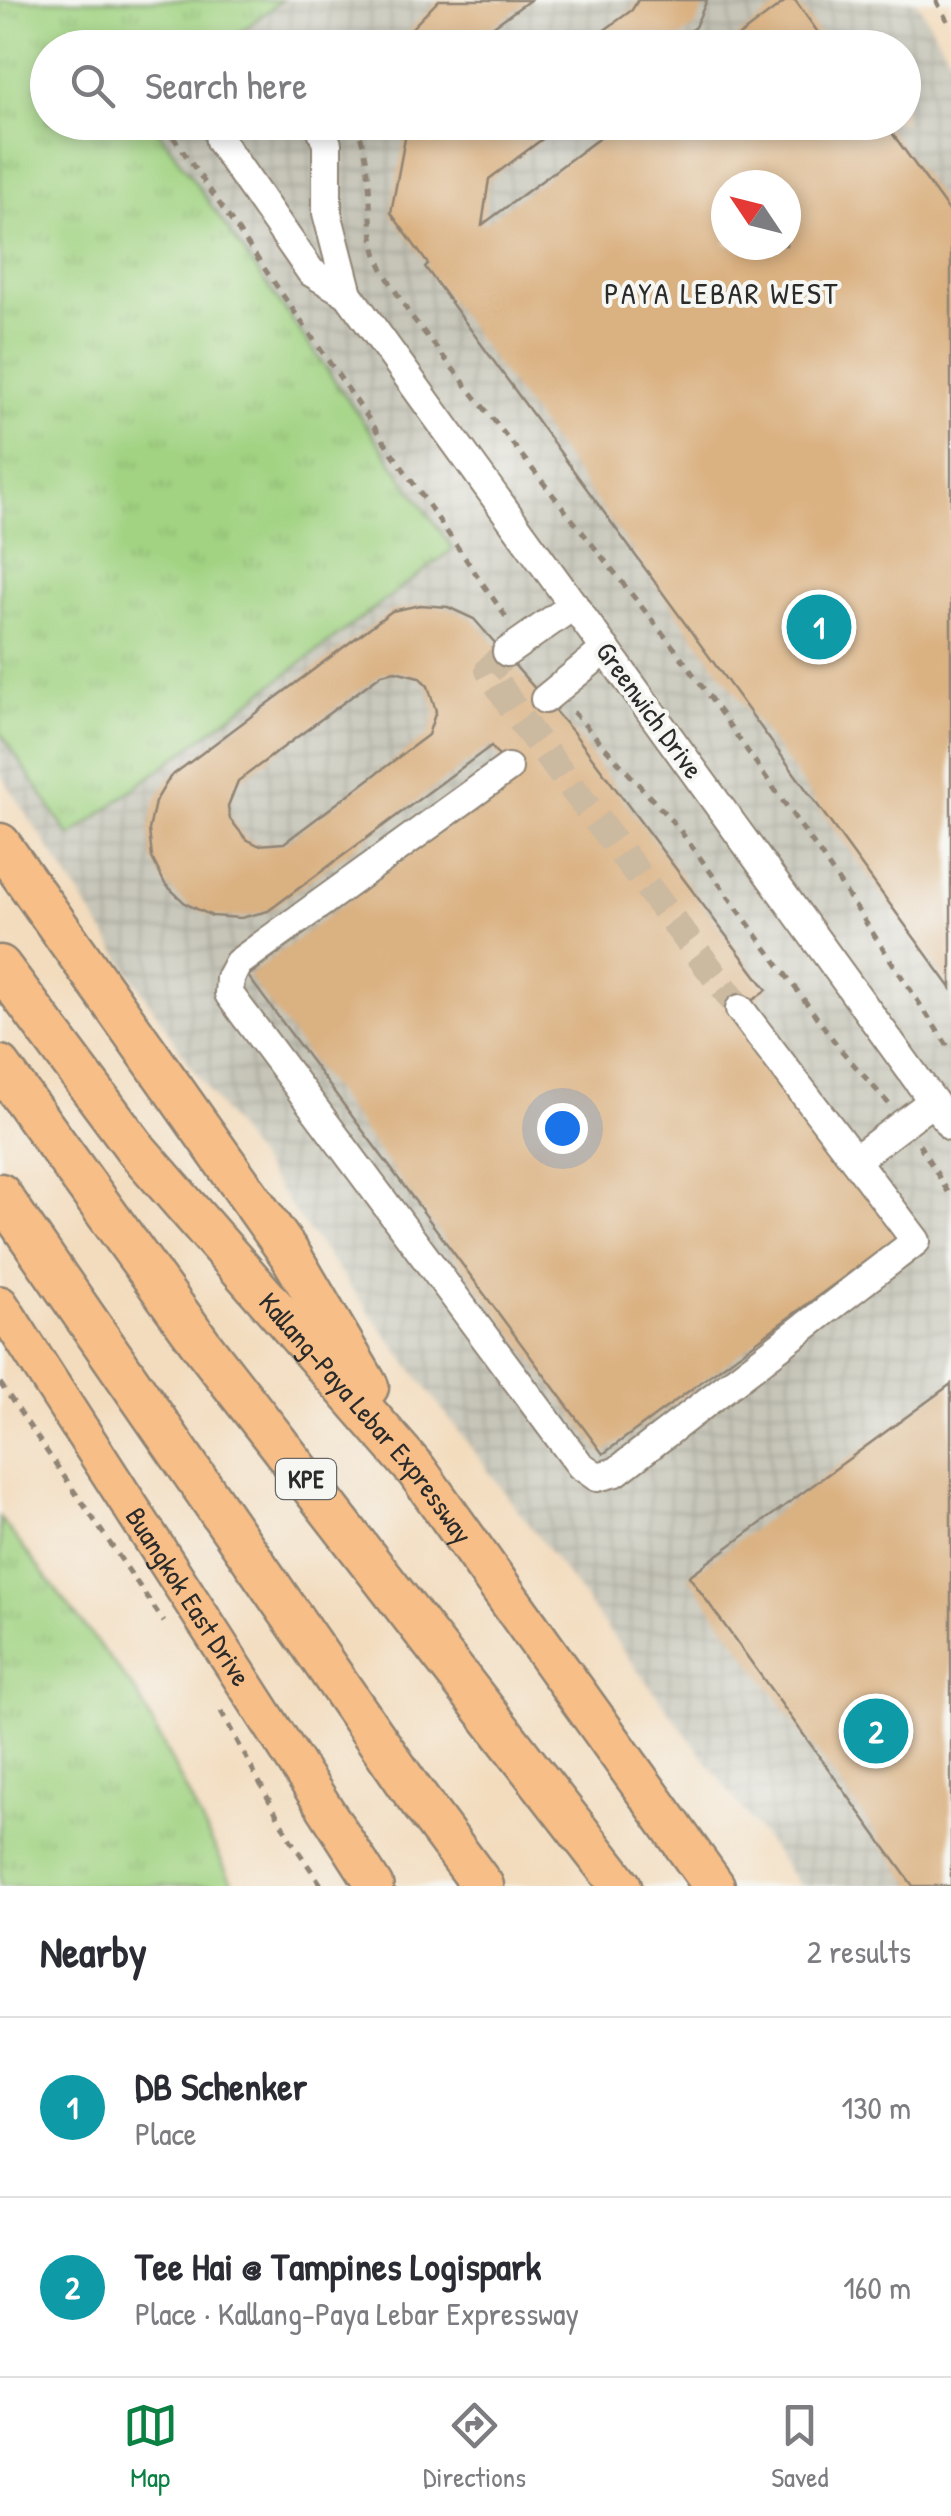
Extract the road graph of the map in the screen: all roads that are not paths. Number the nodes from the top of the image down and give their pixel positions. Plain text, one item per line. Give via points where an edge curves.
1 (220, 140) edge
2 (326, 140) edge
3 (348, 294) junction
4 (574, 605) junction
5 (515, 646) road end
6 (606, 650) junction
7 (550, 695) road end
8 (508, 768) dead end
9 (0, 844) edge
10 (0, 966) edge
11 (740, 1009) tunnel mouth
12 (0, 1066) edge
13 (932, 1101) junction
14 (951, 1126) edge
15 (855, 1160) junction
16 (0, 1194) edge
17 (0, 1304) edge
18 (417, 1471) junction
19 (375, 1886) edge
20 (483, 1886) edge
21 (621, 1886) edge
22 (714, 1886) edge

1 - 3 lane, Greenwich Drive via 311,272
2 - 3 lane, Greenwich Drive via 329,228
3 - 4 lane, Greenwich Drive
4 - 5 lane
4 - 6 lane, Greenwich Drive
6 - 7 lane
6 - 13 lane, Greenwich Drive
8 - 15 lane via 238,964 229,994 580,1466 597,1478 616,1472 909,1251 913,1232
9 - 18 highway via 291,1256
10 - 18 highway, Kallang-Paya Lebar Expressway via 136,1150
11 - 15 lane
12 - 21 highway, KPE via 201,1344
13 - 14 lane, Greenwich Drive
13 - 15 lane
16 - 20 highway
17 - 19 main road, Buangkok East Drive
18 - 22 highway, Kallang-Paya Lebar Expressway

